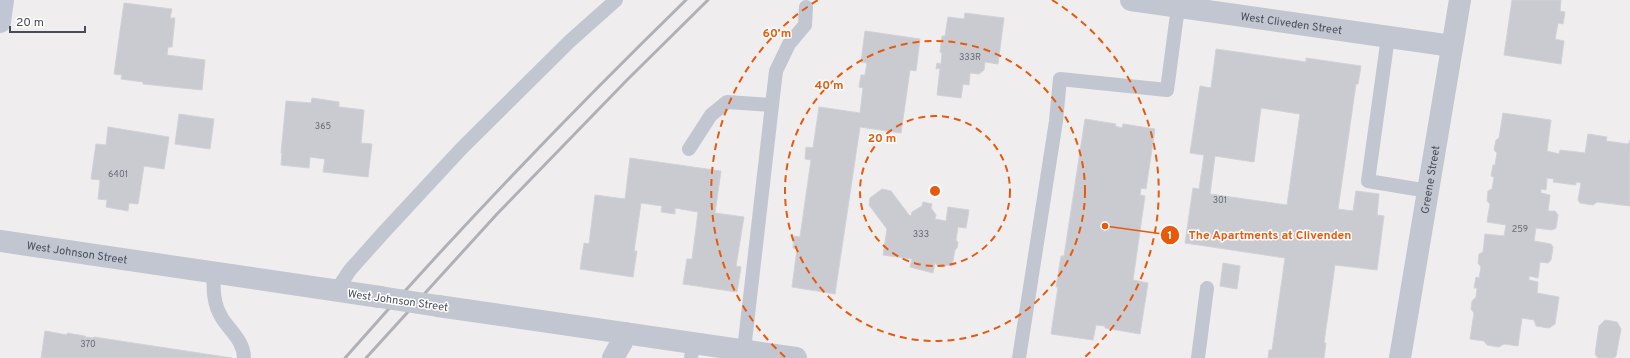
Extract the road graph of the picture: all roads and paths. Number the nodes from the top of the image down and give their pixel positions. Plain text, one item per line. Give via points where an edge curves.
1 (3, 0) edge
2 (616, 0) edge
3 (1135, 0) edge
4 (1460, 0) edge
5 (806, 7) dead end
6 (1178, 7) junction
7 (0, 22) edge
8 (1388, 37) junction
9 (1452, 46) junction
10 (772, 105) junction
11 (689, 149) dead end
12 (1428, 191) junction
13 (0, 241) edge
14 (214, 272) junction
15 (1207, 288) dead end
16 (336, 291) junction
17 (625, 333) junction
18 (692, 350) edge
19 (744, 350) junction
20 (244, 358) edge
21 (612, 358) edge
22 (796, 358) edge
23 (1019, 358) edge
24 (1198, 358) edge
25 (1400, 358) edge

1 - 7 main road
2 - 16 lane via 570,41 461,150 350,270
3 - 6 street, West Cliveden Street
4 - 9 street, Greene Street
5 - 10 lane via 805,24 789,44 776,71
6 - 8 street, West Cliveden Street
6 - 23 lane via 1167,90 1060,79 1056,121
8 - 9 street, West Cliveden Street
8 - 12 lane via 1368,181
9 - 12 street, Greene Street
10 - 11 lane via 727,102 711,115
10 - 19 lane
12 - 25 street, Greene Street
13 - 14 street, West Johnson Street
14 - 16 street, West Johnson Street
14 - 20 lane via 214,296 217,307 221,317 241,344
15 - 24 lane
16 - 17 street, West Johnson Street, bridge
17 - 18 street, West Johnson Street
17 - 21 street
18 - 19 street, West Johnson Street
19 - 22 street, West Johnson Street

